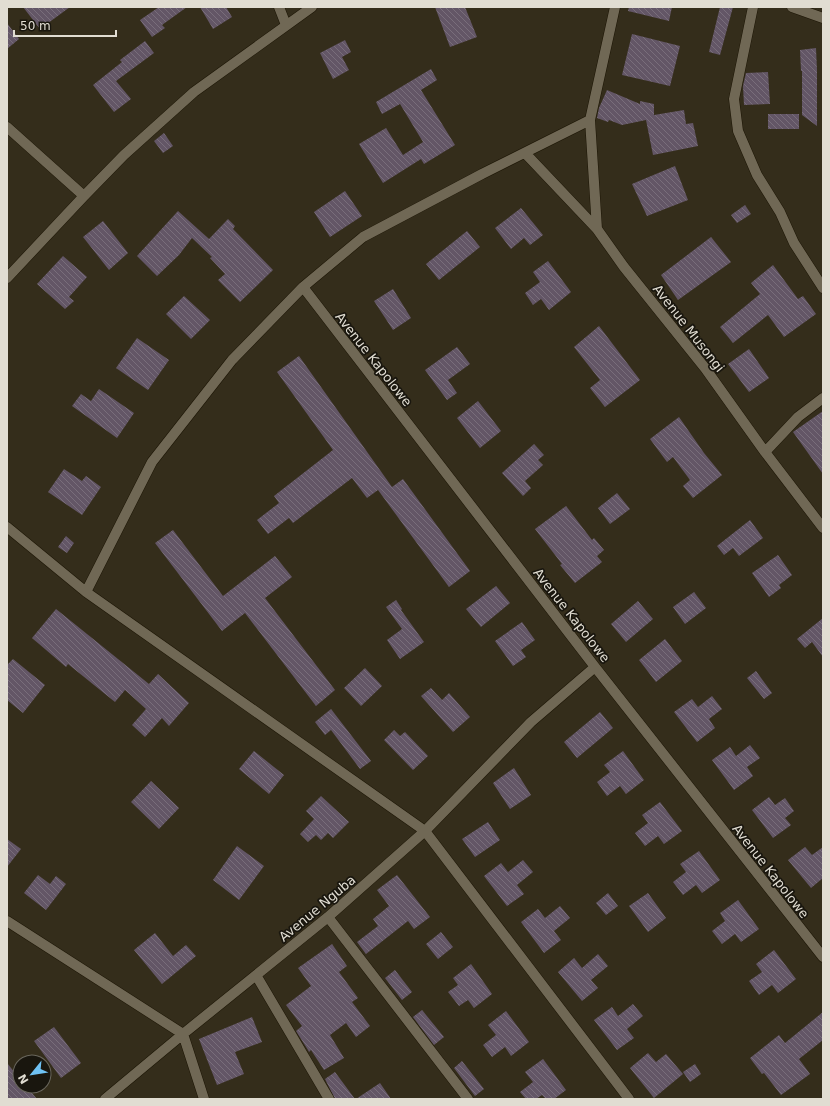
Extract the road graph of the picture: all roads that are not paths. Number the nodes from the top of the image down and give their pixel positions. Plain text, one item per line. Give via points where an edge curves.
1 (279, 7) edge
2 (312, 7) edge
3 (615, 7) edge
4 (753, 7) edge
5 (792, 7) edge
6 (823, 18) edge
7 (286, 25) junction
8 (590, 120) junction
9 (7, 127) edge
10 (526, 153) junction
11 (84, 196) junction
12 (597, 229) junction
13 (7, 278) edge
14 (303, 288) junction
15 (823, 288) edge
16 (823, 398) edge
17 (765, 452) junction
18 (7, 527) edge
19 (823, 528) edge
20 (86, 592) junction
21 (596, 667) junction
22 (425, 831) junction
23 (328, 917) junction
24 (7, 921) edge
25 (823, 957) edge
26 (256, 975) junction
27 (182, 1034) junction
28 (105, 1099) edge
29 (204, 1099) edge
30 (329, 1099) edge
31 (468, 1099) edge
32 (629, 1099) edge

1 - 7 street
2 - 7 street
3 - 8 street
4 - 15 street via 734,99 738,131 757,175 780,212 794,243
5 - 6 street
7 - 11 street via 194,92 124,155
8 - 10 street
8 - 12 street
9 - 11 street
10 - 12 street, Avenue Musongi
10 - 14 street via 363,237
11 - 13 street
12 - 17 street, Avenue Musongi via 705,368
14 - 20 street via 232,360 152,462
14 - 21 street, Avenue Kapolowe
16 - 17 street via 798,417
17 - 19 street, Avenue Musongi
18 - 20 street
20 - 22 street
21 - 22 street, Avenue Nguba via 531,722
21 - 25 street, Avenue Kapolowe
22 - 23 street, Avenue Nguba
22 - 32 street
23 - 26 street, Avenue Nguba
23 - 31 street
24 - 27 street
26 - 27 street, Avenue Nguba
26 - 30 street
27 - 28 street, Avenue Nguba
27 - 29 street

